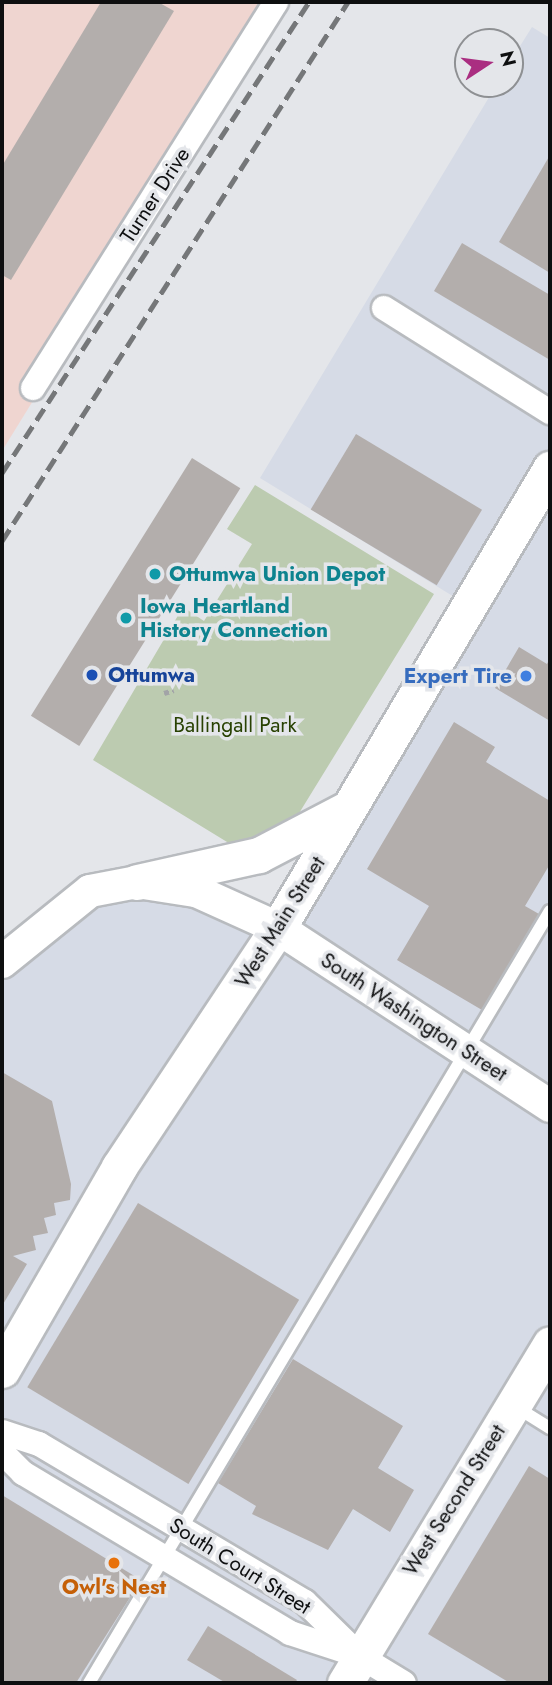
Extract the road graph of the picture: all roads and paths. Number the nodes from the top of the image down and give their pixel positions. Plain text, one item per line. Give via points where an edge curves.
1 (276, 2) edge
2 (384, 308) dead end
3 (33, 388) dead end
4 (550, 412) edge
5 (550, 469) edge
6 (174, 690) dead end
7 (164, 693) dead end
8 (350, 807) junction
9 (137, 882) junction
10 (550, 911) edge
11 (278, 928) junction
12 (2, 962) edge
13 (467, 1051) junction
14 (550, 1106) edge
15 (550, 1345) edge
16 (2, 1370) edge
17 (513, 1405) junction
18 (550, 1428) edge
19 (2, 1432) edge
20 (2, 1452) edge
21 (182, 1528) junction
22 (164, 1558) junction
23 (353, 1670) edge
24 (89, 1683) edge
25 (404, 1683) edge

1 - 3 street, Turner Drive
2 - 4 street
5 - 8 main road, West Main Street
6 - 7 path
8 - 9 main road via 259,855
8 - 11 main road, West Main Street
9 - 11 street, South Washington Street via 196,891
9 - 12 street, South Washington Street via 90,891 66,905
10 - 13 lane
11 - 13 street, South Washington Street
11 - 16 main road, West Main Street via 119,1167
13 - 14 street, South Washington Street
13 - 21 lane
15 - 17 main road, West Second Street
17 - 18 lane
17 - 23 main road, West Second Street
19 - 21 street, South Court Street via 39,1444
20 - 22 street, South Court Street via 23,1472
21 - 22 lane
21 - 23 street, South Court Street via 304,1602
22 - 23 street, South Court Street
22 - 24 lane
23 - 25 street

